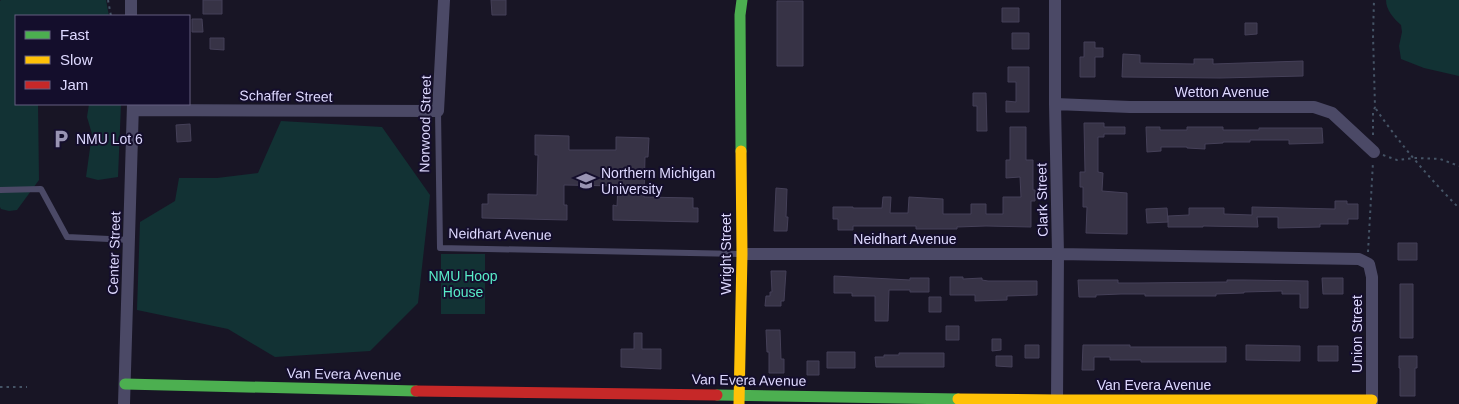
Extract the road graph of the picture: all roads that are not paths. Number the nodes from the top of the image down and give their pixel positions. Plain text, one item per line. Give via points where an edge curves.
1 (131, 0) edge
2 (444, 0) edge
3 (736, 0) edge
4 (742, 0) edge
5 (1055, 0) edge
6 (131, 15) edge
7 (740, 15) junction
8 (1055, 104) junction
9 (134, 107) edge
10 (438, 111) junction
11 (1374, 152) road end
12 (0, 190) edge
13 (130, 240) junction
14 (440, 248) joint
15 (742, 254) junction
16 (1058, 254) junction
17 (1369, 264) joint
18 (125, 384) junction
19 (436, 390) junction
20 (740, 400) edge
21 (1057, 400) junction
22 (1372, 402) edge
23 (124, 404) edge
24 (436, 404) edge

1 - 6 street
2 - 10 street, Norwood Street
3 - 7 street, Wright Street
4 - 7 street, Wright Street
5 - 8 street, Clark Street
7 - 15 street, Wright Street
8 - 11 street, Wetton Avenue via 1130,108 1314,107 1332,113
8 - 16 street, Clark Street
9 - 10 street, Schaffer Street
9 - 13 street, Center Street
10 - 14 lane, Norwood Street
12 - 13 lane via 42,189 67,237
13 - 18 street, Center Street
14 - 15 lane, Neidhart Avenue
15 - 16 street, Neidhart Avenue
15 - 20 street, Wright Street
16 - 17 street, Neidhart Avenue via 1359,259
16 - 21 street, Clark Street
17 - 22 street, Union Street via 1372,277
18 - 19 street, Van Evera Avenue
18 - 23 street, Center Street
19 - 20 street, Van Evera Avenue
19 - 24 street
20 - 21 street, Van Evera Avenue
21 - 22 street, Van Evera Avenue

